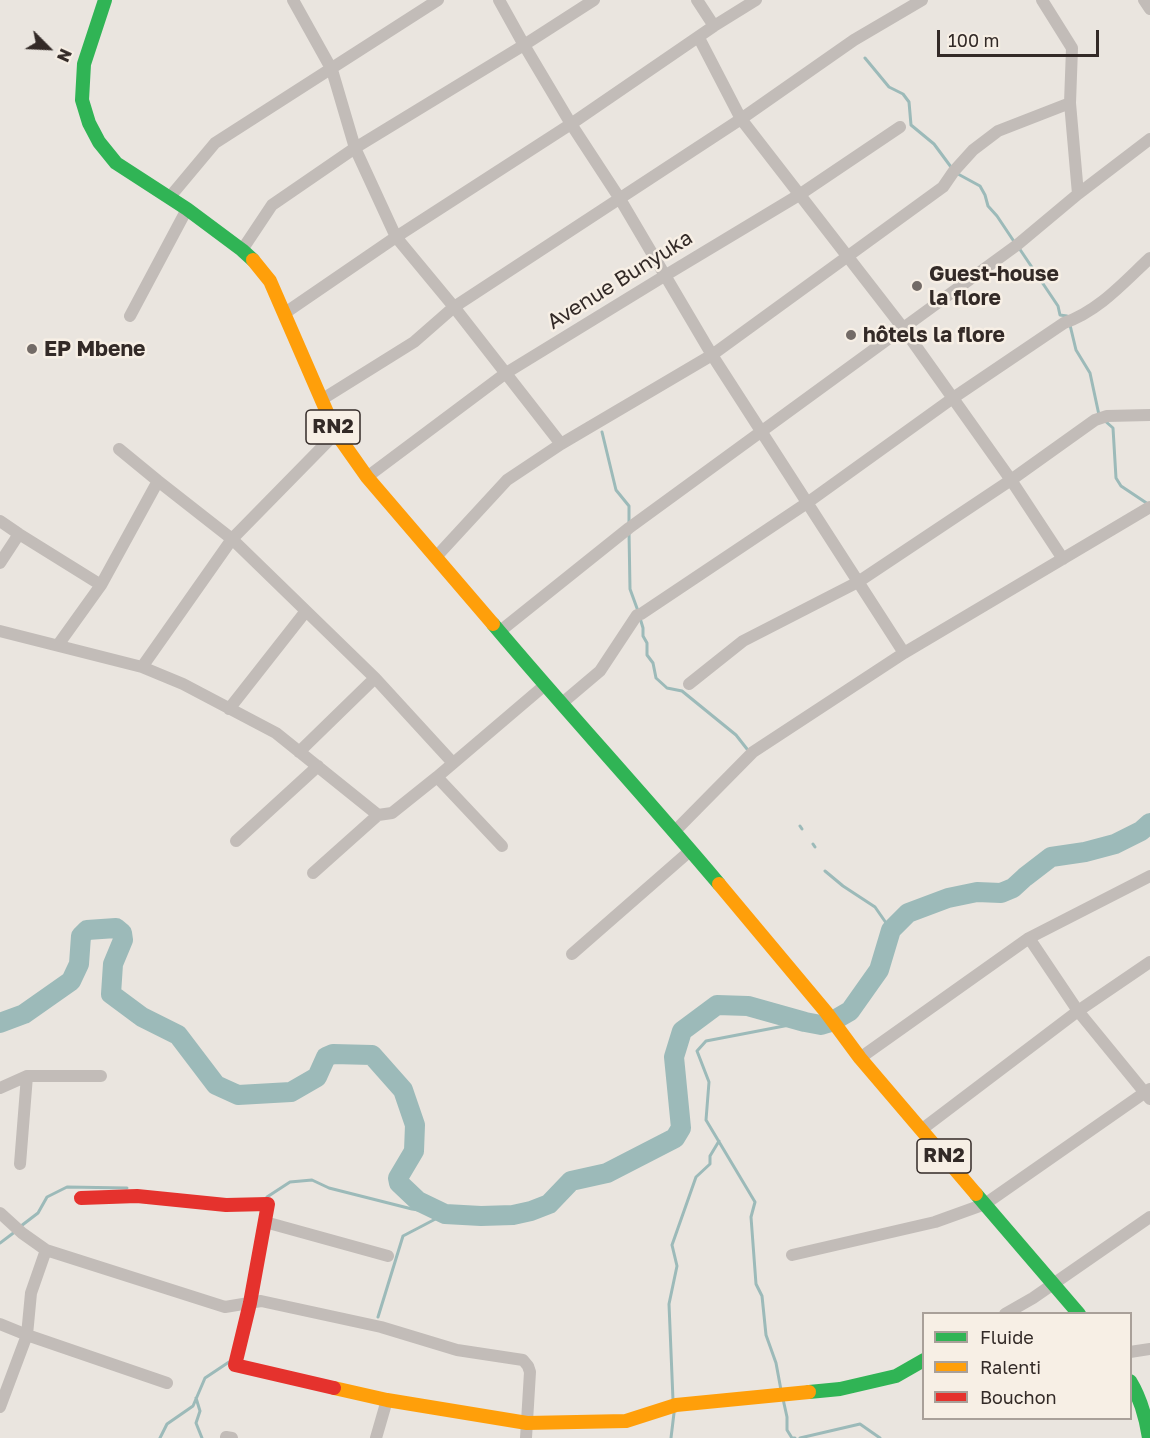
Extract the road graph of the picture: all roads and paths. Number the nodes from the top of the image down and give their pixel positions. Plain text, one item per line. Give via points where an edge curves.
1 (105, 0) edge
2 (293, 0) edge
3 (438, 0) edge
4 (499, 0) edge
5 (594, 0) edge
6 (697, 0) edge
7 (756, 0) edge
8 (922, 0) edge
9 (1042, 0) edge
10 (1144, 0) edge
11 (1150, 9) edge
12 (714, 26) junction
13 (699, 38) junction
14 (524, 45) junction
15 (332, 70) junction
16 (1070, 103) junction
17 (741, 118) junction
18 (571, 124) junction
19 (900, 127) dead end
20 (1150, 139) edge
21 (355, 148) junction
22 (1078, 194) junction
23 (799, 195) junction
24 (169, 198) junction
25 (620, 199) junction
26 (187, 209) junction
27 (396, 237) junction
28 (242, 250) junction
29 (848, 257) junction
30 (1150, 258) edge
31 (666, 275) junction
32 (454, 307) junction
33 (285, 313) junction
34 (130, 316) dead end
35 (903, 327) junction
36 (712, 355) junction
37 (506, 374) junction
38 (953, 398) junction
39 (321, 400) junction
40 (1150, 415) edge
41 (761, 432) junction
42 (336, 433) junction
43 (561, 444) junction
44 (120, 449) dead end
45 (367, 477) junction
46 (1011, 480) junction
47 (158, 481) junction
48 (807, 503) junction
49 (1149, 507) edge
50 (0, 521) edge
51 (19, 534) junction
52 (232, 540) junction
53 (436, 557) junction
54 (1062, 559) junction
55 (0, 563) edge
56 (858, 582) junction
57 (101, 585) junction
58 (306, 611) junction
59 (0, 631) edge
60 (499, 632) junction
61 (58, 645) junction
62 (904, 653) junction
63 (142, 667) junction
64 (375, 678) junction
65 (689, 684) dead end
66 (545, 685) junction
67 (561, 704) junction
68 (230, 709) junction
69 (299, 752) junction
70 (453, 763) junction
71 (318, 766) junction
72 (438, 777) junction
73 (378, 815) junction
74 (675, 831) junction
75 (236, 842) dead end
76 (502, 846) dead end
77 (690, 850) junction
78 (313, 873) dead end
79 (1150, 876) edge
80 (1029, 938) junction
81 (572, 954) dead end
82 (1150, 962) edge
83 (1078, 1011) junction
84 (860, 1058) junction
85 (27, 1076) junction
86 (100, 1076) dead end
87 (0, 1089) edge
88 (1148, 1094) edge
89 (921, 1131) junction
90 (21, 1164) dead end
91 (81, 1198) dead end
92 (985, 1204) junction
93 (0, 1214) edge
94 (1150, 1217) edge
95 (265, 1222) junction
96 (46, 1250) junction
97 (792, 1255) dead end
98 (388, 1256) dead end
99 (1054, 1283) junction
100 (250, 1303) junction
101 (1008, 1312) edge
102 (1077, 1312) edge
103 (0, 1324) edge
104 (27, 1335) junction
105 (1150, 1348) edge
106 (1132, 1352) edge
107 (922, 1361) edge
108 (167, 1383) dead end
109 (1132, 1383) edge
110 (387, 1400) junction
111 (0, 1407) edge
112 (527, 1423) junction
113 (376, 1438) edge
114 (526, 1438) edge
115 (1149, 1438) edge

1 - 24 main road, RN2 via 84,63 82,100 88,123 116,163
2 - 15 street
3 - 15 street
4 - 14 street
5 - 14 street
6 - 12 street
7 - 12 street
8 - 17 street via 855,40
9 - 16 street via 1072,48
10 - 11 street
12 - 13 street
13 - 17 street
13 - 18 street
14 - 18 street
14 - 21 street
15 - 21 street
15 - 24 street via 215,143
16 - 22 street
16 - 29 street via 998,130 973,150 944,187
17 - 23 street
17 - 25 street
18 - 25 street
18 - 27 street
19 - 23 street, Avenue Bunyuka
20 - 22 street
21 - 27 street
21 - 28 street via 272,205
22 - 35 street via 1017,245
23 - 29 street
23 - 31 street, Avenue Bunyuka
24 - 26 main road, RN2
25 - 31 street
25 - 32 street
26 - 28 main road, RN2
26 - 34 street
27 - 32 street
27 - 33 street
28 - 33 main road, RN2 via 270,281
29 - 35 street
29 - 36 street
30 - 38 street via 1101,304 1068,321
31 - 36 street
31 - 37 street, Avenue Bunyuka
32 - 37 street
32 - 39 street via 414,342
33 - 39 main road, RN2
35 - 38 street
35 - 41 street
36 - 41 street
36 - 43 street
37 - 43 street
37 - 45 street, Avenue Bunyuka
38 - 46 street
38 - 48 street
39 - 42 main road, RN2
40 - 46 street via 1101,418
41 - 48 street
41 - 60 street via 629,528
42 - 45 main road, RN2
42 - 52 street
43 - 53 street via 507,480
44 - 47 street
45 - 53 main road, RN2
46 - 54 street
46 - 56 street
47 - 52 street
47 - 57 street
48 - 56 street
48 - 67 street via 639,614 600,671
49 - 54 street
50 - 51 street
51 - 55 street
51 - 57 street
52 - 58 street
52 - 63 street
53 - 60 main road, RN2
54 - 62 street
56 - 62 street
56 - 65 street via 743,641
57 - 61 street
58 - 64 street
58 - 68 street
59 - 61 street
60 - 66 main road, RN2
61 - 63 street
62 - 74 street via 753,752
63 - 68 street
64 - 69 street
64 - 70 street
66 - 67 main road, RN2
66 - 70 street
67 - 74 main road, RN2
68 - 69 street via 276,733
69 - 71 street
70 - 72 street
71 - 73 street
71 - 75 street
72 - 73 street via 392,813
72 - 76 street
73 - 78 street
74 - 77 main road, RN2
77 - 81 street
77 - 84 main road, RN2
79 - 80 street
80 - 83 street
80 - 84 street
82 - 83 street
83 - 88 street
83 - 89 street
84 - 89 main road, RN2
85 - 86 street
85 - 87 street
85 - 90 street
88 - 92 street
89 - 92 main road, RN2
91 - 95 main road via 137,1196 226,1205 268,1204
92 - 97 street via 934,1222
92 - 99 main road, RN2
93 - 96 street
94 - 99 street
95 - 98 street
95 - 100 main road
96 - 100 street via 225,1307
96 - 104 street via 31,1293
99 - 101 street
99 - 102 main road, RN2
100 - 110 main road via 235,1365
100 - 112 street via 272,1303 381,1327 457,1350 523,1360 530,1372
103 - 104 street
104 - 108 street
104 - 111 street
105 - 106 street
107 - 112 main road via 896,1376 840,1389 673,1406 626,1421
109 - 115 main road via 1146,1415
110 - 112 main road
110 - 113 street
112 - 114 street

